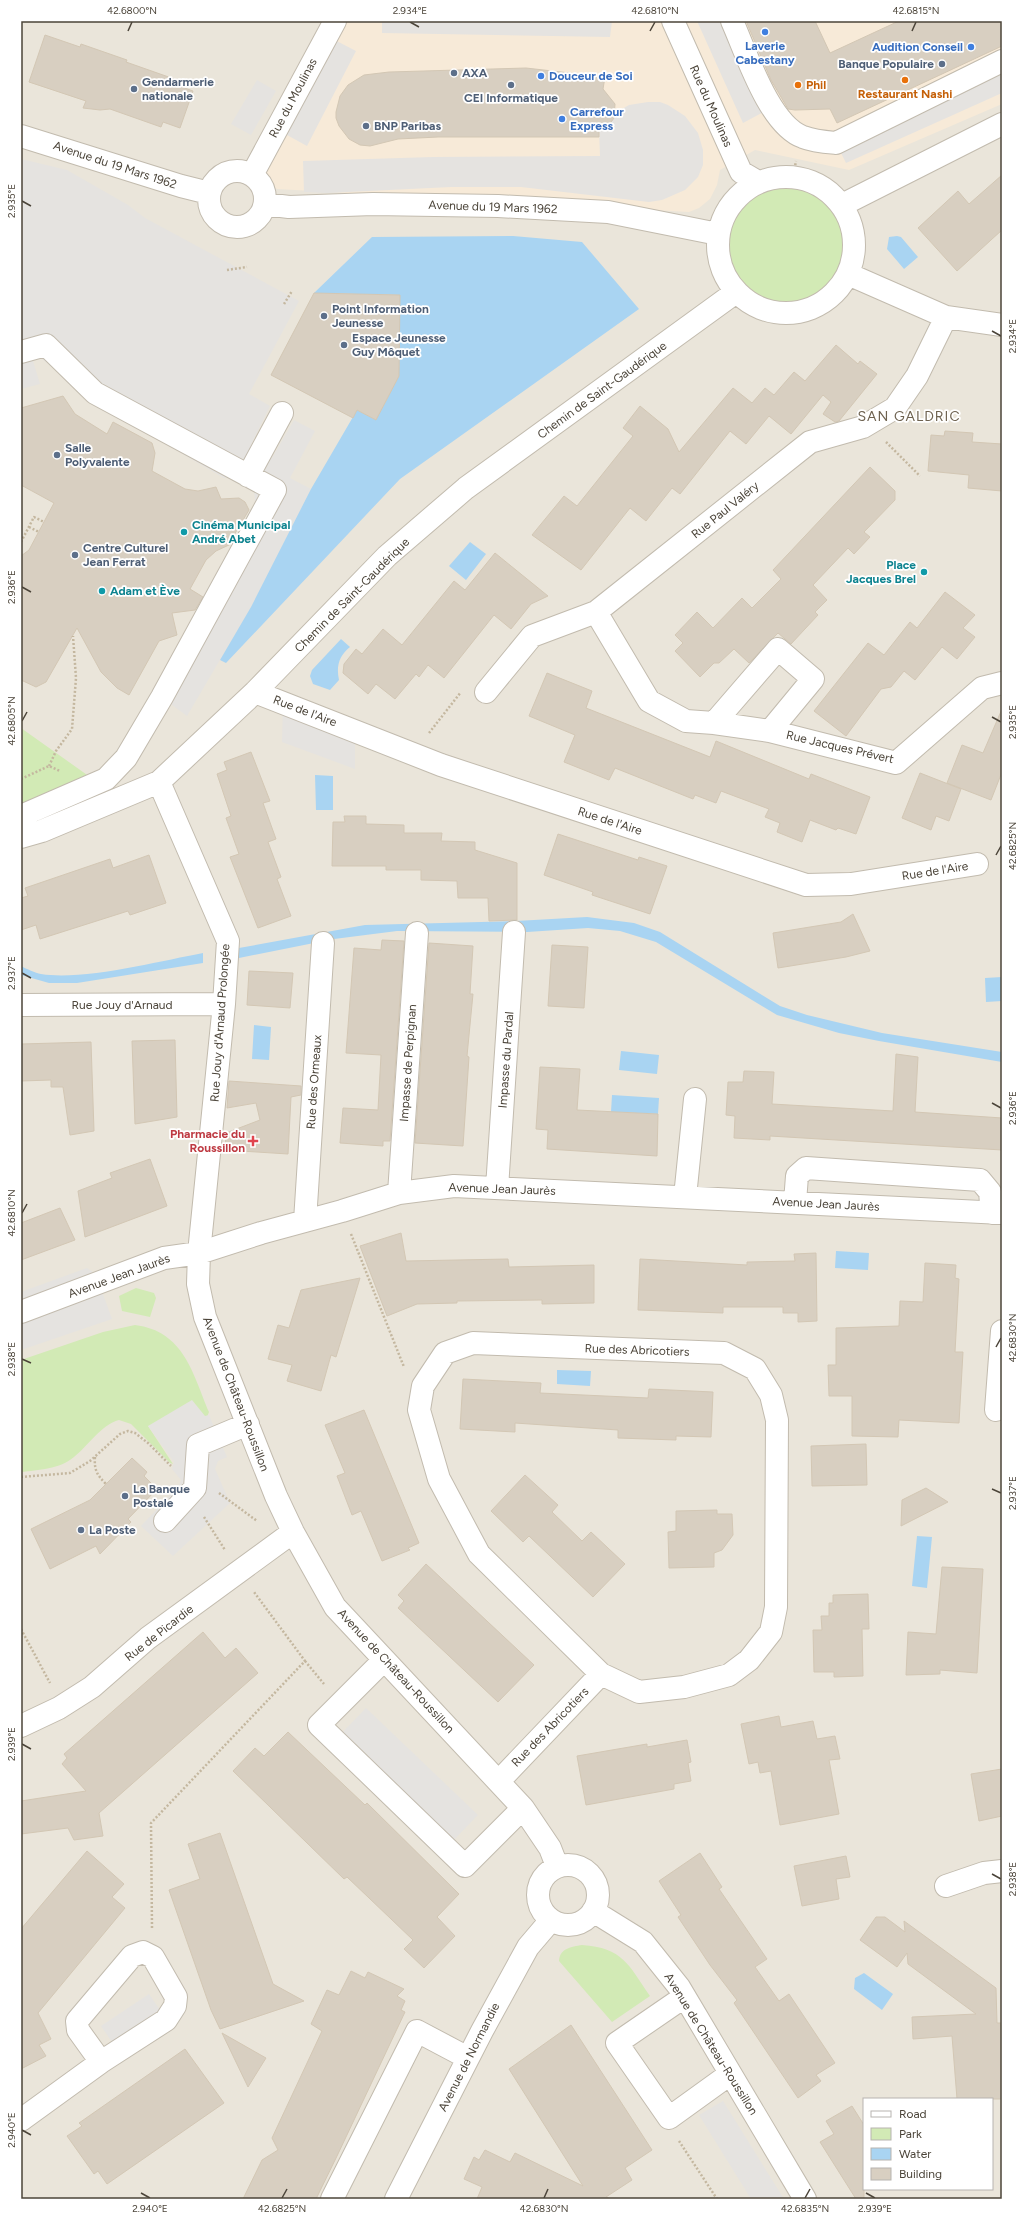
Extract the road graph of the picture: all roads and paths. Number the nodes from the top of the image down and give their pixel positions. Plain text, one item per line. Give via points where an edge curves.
1 (335, 21) edge
2 (673, 21) edge
3 (732, 21) edge
4 (1002, 61) edge
5 (1002, 124) edge
6 (21, 136) edge
7 (252, 175) junction
8 (758, 182) junction
9 (209, 193) junction
10 (265, 204) junction
11 (842, 205) junction
12 (718, 234) junction
13 (247, 267) dead end
14 (227, 270) dead end
15 (848, 274) junction
16 (292, 291) dead end
17 (736, 292) junction
18 (284, 304) dead end
19 (946, 317) junction
20 (1002, 325) edge
21 (21, 352) edge
22 (282, 413) dead end
23 (885, 414) junction
24 (248, 476) junction
25 (920, 476) dead end
26 (44, 522) dead end
27 (29, 527) junction
28 (39, 532) dead end
29 (21, 542) edge
30 (596, 612) junction
31 (73, 636) dead end
32 (1002, 683) edge
33 (255, 692) junction
34 (486, 692) joint
35 (714, 723) junction
36 (770, 731) junction
37 (424, 739) dead end
38 (49, 766) junction
39 (67, 774) dead end
40 (21, 779) edge
41 (159, 782) junction
42 (21, 816) edge
43 (21, 837) edge
44 (977, 864) dead end
45 (514, 932) dead end
46 (417, 934) dead end
47 (323, 943) dead end
48 (224, 1004) junction
49 (21, 1005) edge
50 (695, 1099) dead end
51 (497, 1188) junction
52 (399, 1193) junction
53 (685, 1197) junction
54 (795, 1202) junction
55 (997, 1213) edge
56 (305, 1222) junction
57 (357, 1251) dead end
58 (199, 1254) junction
59 (21, 1312) edge
60 (1002, 1331) edge
61 (424, 1386) junction
62 (996, 1410) dead end
63 (248, 1424) junction
64 (95, 1457) junction
65 (173, 1468) dead end
66 (21, 1478) edge
67 (106, 1484) dead end
68 (195, 1488) junction
69 (202, 1514) dead end
70 (165, 1521) dead end
71 (257, 1521) dead end
72 (293, 1532) junction
73 (239, 1572) junction
74 (21, 1628) edge
75 (384, 1660) junction
76 (601, 1674) junction
77 (62, 1706) junction
78 (21, 1726) edge
79 (499, 1781) junction
80 (523, 1808) junction
81 (557, 1866) junction
82 (1002, 1871) edge
83 (946, 1886) dead end
84 (593, 1911) junction
85 (552, 1920) junction
86 (153, 1957) junction
87 (684, 1996) junction
88 (468, 2058) junction
89 (101, 2062) junction
90 (730, 2074) junction
91 (669, 2118) junction
92 (21, 2120) edge
93 (332, 2199) edge
94 (396, 2199) edge
95 (717, 2199) edge
96 (805, 2199) edge

1 - 7 street, Rue du Moulinas
2 - 8 street, Rue du Moulinas via 741,172
3 - 4 street via 771,108 782,123 801,137 816,141 836,143
5 - 11 street
6 - 9 street, Avenue du 19 Mars 1962
7 - 9 street via 240,170 222,174 215,180
7 - 10 street via 262,186
8 - 11 street via 793,177 818,184
8 - 12 street via 732,203 723,218
9 - 10 street via 209,207 214,215 228,226 247,226 255,220
10 - 12 street, Avenue du 19 Mars 1962 via 289,207 373,204 498,206 608,212
11 - 15 street via 853,235 854,251
12 - 17 street via 718,256 724,275
13 - 14 path
15 - 17 street via 835,293 816,306 796,313 769,312 751,305
15 - 19 street
16 - 18 path
17 - 33 street, Chemin de Saint-Gaudérique via 466,488 387,556
19 - 20 street
19 - 23 street, Rue Paul Valéry via 917,376 895,408
21 - 24 street via 46,345 95,393
22 - 24 street
23 - 25 path via 880,436
23 - 30 street, Rue Paul Valéry via 864,427 810,442
24 - 42 street via 275,490 126,758 106,779
26 - 27 path via 34,517
27 - 28 path
27 - 29 path
30 - 34 street, Rue Paul Valéry via 532,636
30 - 35 street, Rue Jacques Prévert via 649,701 686,721
31 - 38 path via 76,678 72,729
32 - 36 street, Rue Jacques Prévert via 982,688 896,762
33 - 41 street, Chemin de Saint-Gaudérique
33 - 44 street, Rue de l'Aire via 441,765 806,884 851,884
34 - 37 path via 466,688 459,693
35 - 36 street, Rue Jacques Prévert
35 - 36 street, Rue Jacques Prévert via 778,649 813,679
38 - 39 path
38 - 40 path
41 - 43 street, Chemin de Saint-Gaudérique via 42,831
41 - 48 street, Rue Jouy d'Arnaud Prolongée via 228,941
45 - 51 street, Impasse du Pardal
46 - 52 street, Impasse de Perpignan
47 - 56 street, Rue des Ormeaux
48 - 49 street, Rue Jouy d'Arnaud
48 - 58 street, Rue Jouy d'Arnaud Prolongée
50 - 53 street
51 - 52 street, Avenue Jean Jaurès via 454,1186
51 - 53 street, Avenue Jean Jaurès
52 - 56 street, Avenue Jean Jaurès
53 - 54 street, Avenue Jean Jaurès
54 - 55 street, Avenue Jean Jaurès
54 - 55 street via 797,1176 806,1168 980,1180 990,1192
56 - 58 street, Avenue Jean Jaurès via 261,1233
57 - 61 path via 408,1375
58 - 59 street, Avenue Jean Jaurès via 164,1258
58 - 63 street, Avenue de Château-Roussillon via 198,1284 206,1317
60 - 62 street
61 - 76 street, Rue des Abricotiers via 418,1410 439,1479 479,1554
61 - 76 street, Rue des Abricotiers via 445,1353 473,1344 724,1353 755,1369 771,1395 777,1427 776,1607 771,1632 750,1660 729,1675 684,1687 639,1692
63 - 68 street via 198,1445
63 - 72 street, Avenue de Château-Roussillon
64 - 65 path via 120,1434 128,1431 148,1444
64 - 66 path via 70,1473
64 - 67 path via 94,1468
68 - 70 street
68 - 71 path via 210,1486
69 - 73 path
72 - 73 street, Rue de Picardie
72 - 75 street, Avenue de Château-Roussillon via 335,1606
73 - 77 street, Rue de Picardie via 148,1638 92,1687
73 - 86 path via 305,1661 151,1823
74 - 77 path
75 - 79 street, Avenue de Château-Roussillon
75 - 80 street via 319,1725 465,1866
76 - 79 street, Rue des Abricotiers
77 - 78 street, Rue de Picardie
79 - 80 street, Avenue de Château-Roussillon
80 - 81 street, Avenue de Château-Roussillon via 550,1848
81 - 84 street via 576,1866 591,1875 598,1893
81 - 85 street via 543,1878 539,1887 540,1905
82 - 83 street via 984,1873
84 - 85 street via 579,1923 569,1925
84 - 87 street, Avenue de Château-Roussillon via 643,1942
85 - 88 street, Avenue de Normandie via 528,1947
86 - 89 street via 176,1997 175,2006 166,2020
86 - 89 street via 143,1952 132,1956 78,2021 78,2030
87 - 90 street, Avenue de Château-Roussillon
87 - 91 street via 617,2043
88 - 93 street via 417,2031
88 - 94 street, Avenue de Normandie
89 - 92 street
90 - 91 street
90 - 96 street, Avenue de Château-Roussillon
91 - 95 path via 676,2135

